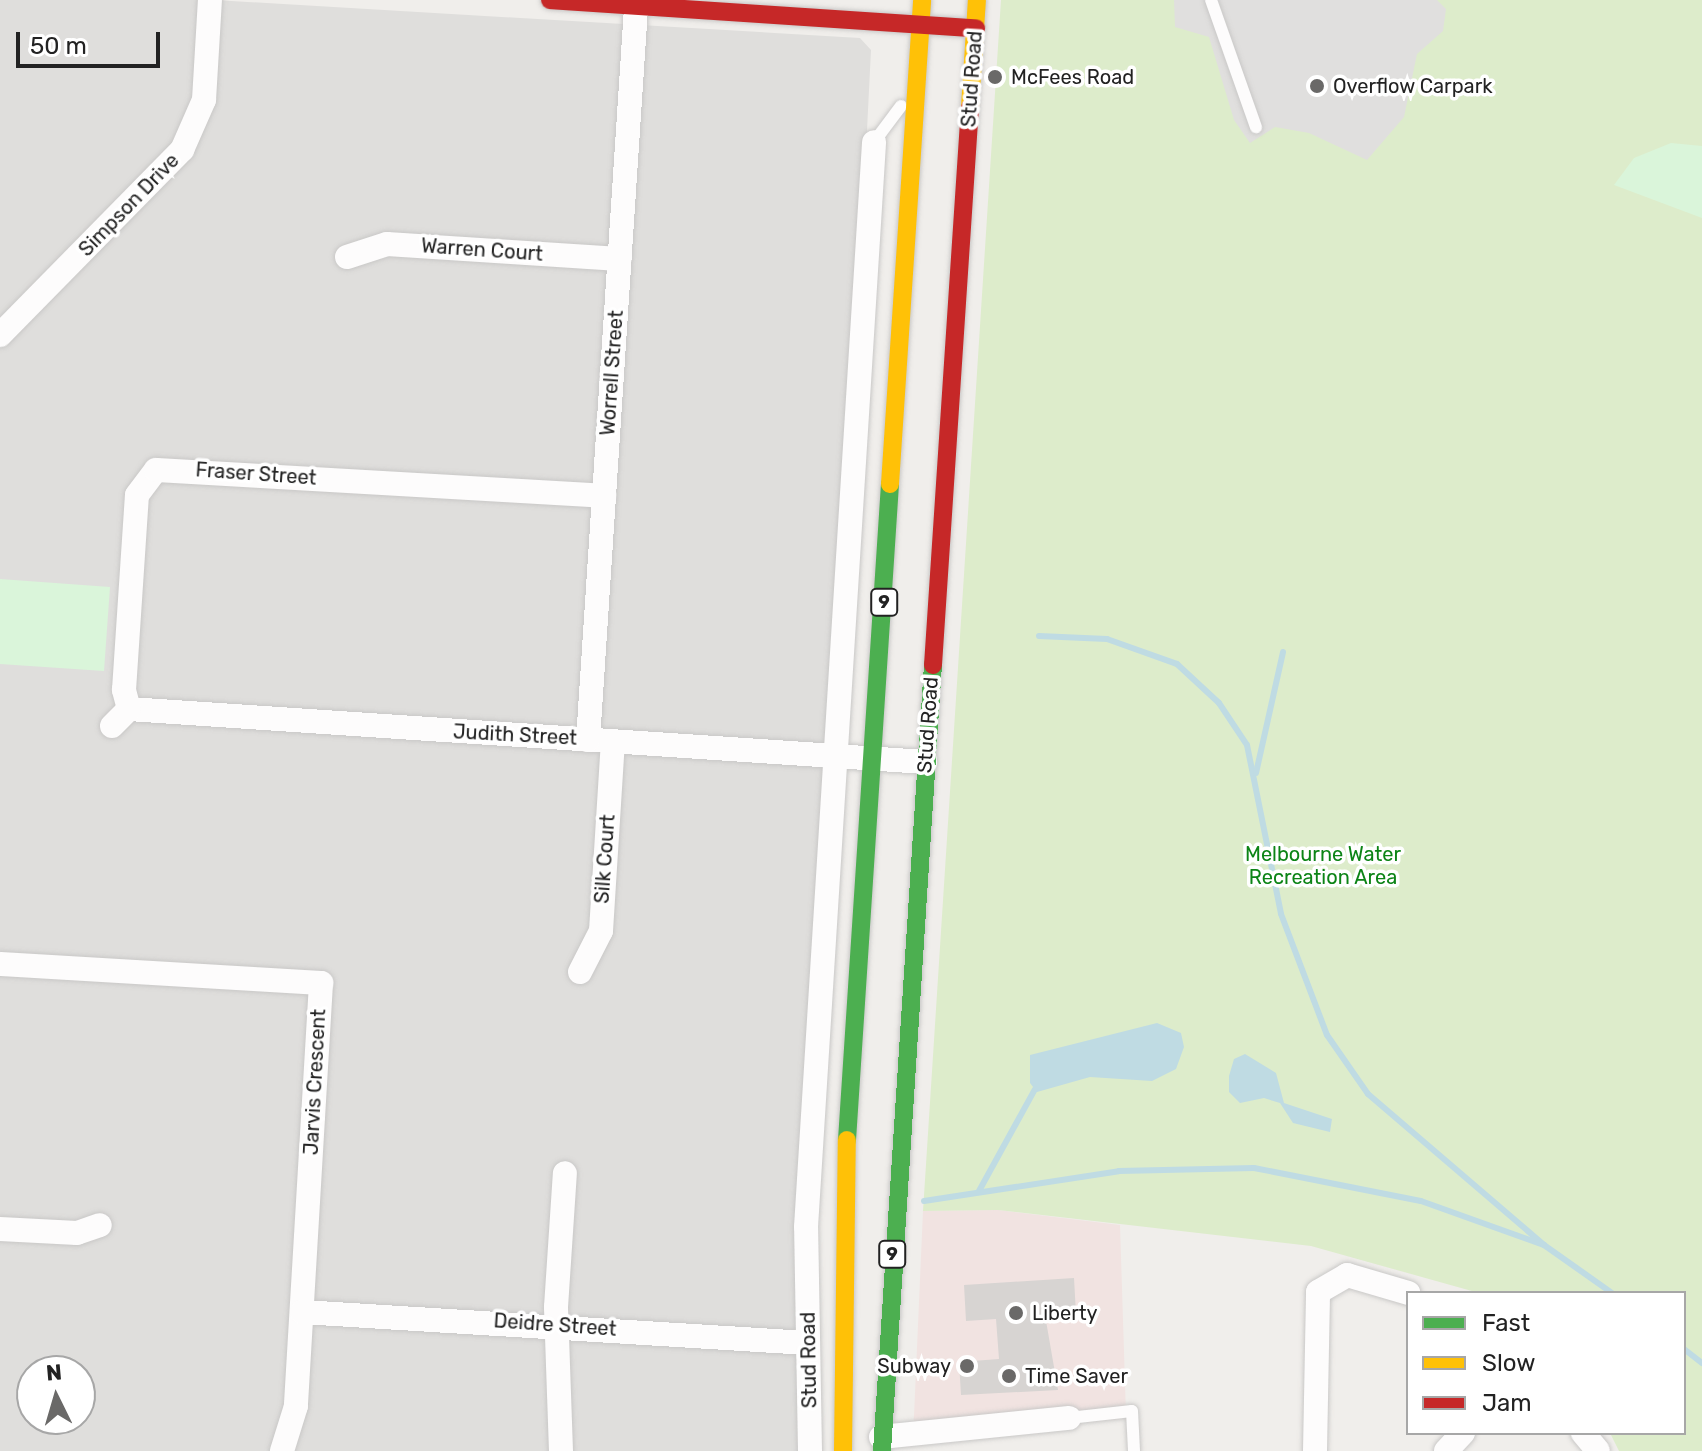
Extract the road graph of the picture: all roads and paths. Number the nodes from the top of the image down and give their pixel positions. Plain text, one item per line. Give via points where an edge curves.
1 (210, 0) edge
2 (550, 0) edge
3 (922, 0) edge
4 (977, 0) edge
5 (1211, 0) edge
6 (582, 1) edge
7 (636, 7) junction
8 (920, 24) junction
9 (976, 28) junction
10 (916, 86) junction
11 (1256, 127) dead end
12 (874, 142) joint
13 (347, 257) dead end
14 (620, 259) junction
15 (903, 306) junction
16 (0, 335) edge
17 (862, 336) junction
18 (604, 496) junction
19 (121, 718) joint
20 (588, 740) junction
21 (613, 742) junction
22 (835, 757) junction
23 (874, 759) junction
24 (925, 762) junction
25 (0, 964) edge
26 (580, 972) dead end
27 (565, 1173) dead end
28 (100, 1225) dead end
29 (0, 1229) edge
30 (1406, 1292) edge
31 (302, 1312) junction
32 (559, 1324) junction
33 (808, 1343) junction
34 (1069, 1418) joint
35 (1461, 1435) edge
36 (1585, 1435) edge
37 (882, 1444) edge
38 (282, 1451) edge
39 (561, 1451) edge
40 (810, 1451) edge
41 (843, 1451) edge
42 (1134, 1451) edge
43 (1315, 1451) edge
44 (1446, 1451) edge
45 (1598, 1451) edge

1 - 16 street, Simpson Drive via 204,100 182,150
2 - 6 main road
3 - 8 main road, Stud Road / 9
4 - 9 main road, Stud Road / 9
5 - 11 lane
6 - 7 main road
7 - 8 main road
7 - 14 street, Worrell Street
8 - 9 main road
8 - 10 main road, Stud Road / 9
9 - 24 main road, Stud Road / 9
10 - 12 lane, Stud Road
10 - 15 main road, Stud Road / 9
12 - 17 street, Stud Road
13 - 14 street, Warren Court via 387,244
14 - 18 street, Worrell Street
15 - 17 lane
15 - 23 main road, Stud Road / 9
17 - 22 street, Stud Road
18 - 19 street, Fraser Street via 156,470 137,495
18 - 20 street, Worrell Street
19 - 20 street, Judith Street
20 - 21 street, Judith Street
21 - 22 street, Judith Street
21 - 26 street, Silk Court via 601,931
22 - 23 street, Judith Street
22 - 33 street, Stud Road via 806,1227
23 - 24 street, Judith Street
23 - 41 main road, Stud Road / 9 via 844,1179
24 - 37 main road, Stud Road / 9
25 - 31 street, Jarvis Crescent via 321,983
27 - 32 street
28 - 29 street via 77,1233
30 - 43 street via 1347,1275 1318,1292
31 - 32 street, Deidre Street
31 - 38 street, Jarvis Crescent via 296,1406
32 - 33 street, Deidre Street
32 - 39 street
33 - 40 street, Stud Road
34 - 37 street
34 - 42 lane via 1132,1411
35 - 44 street
36 - 45 street

